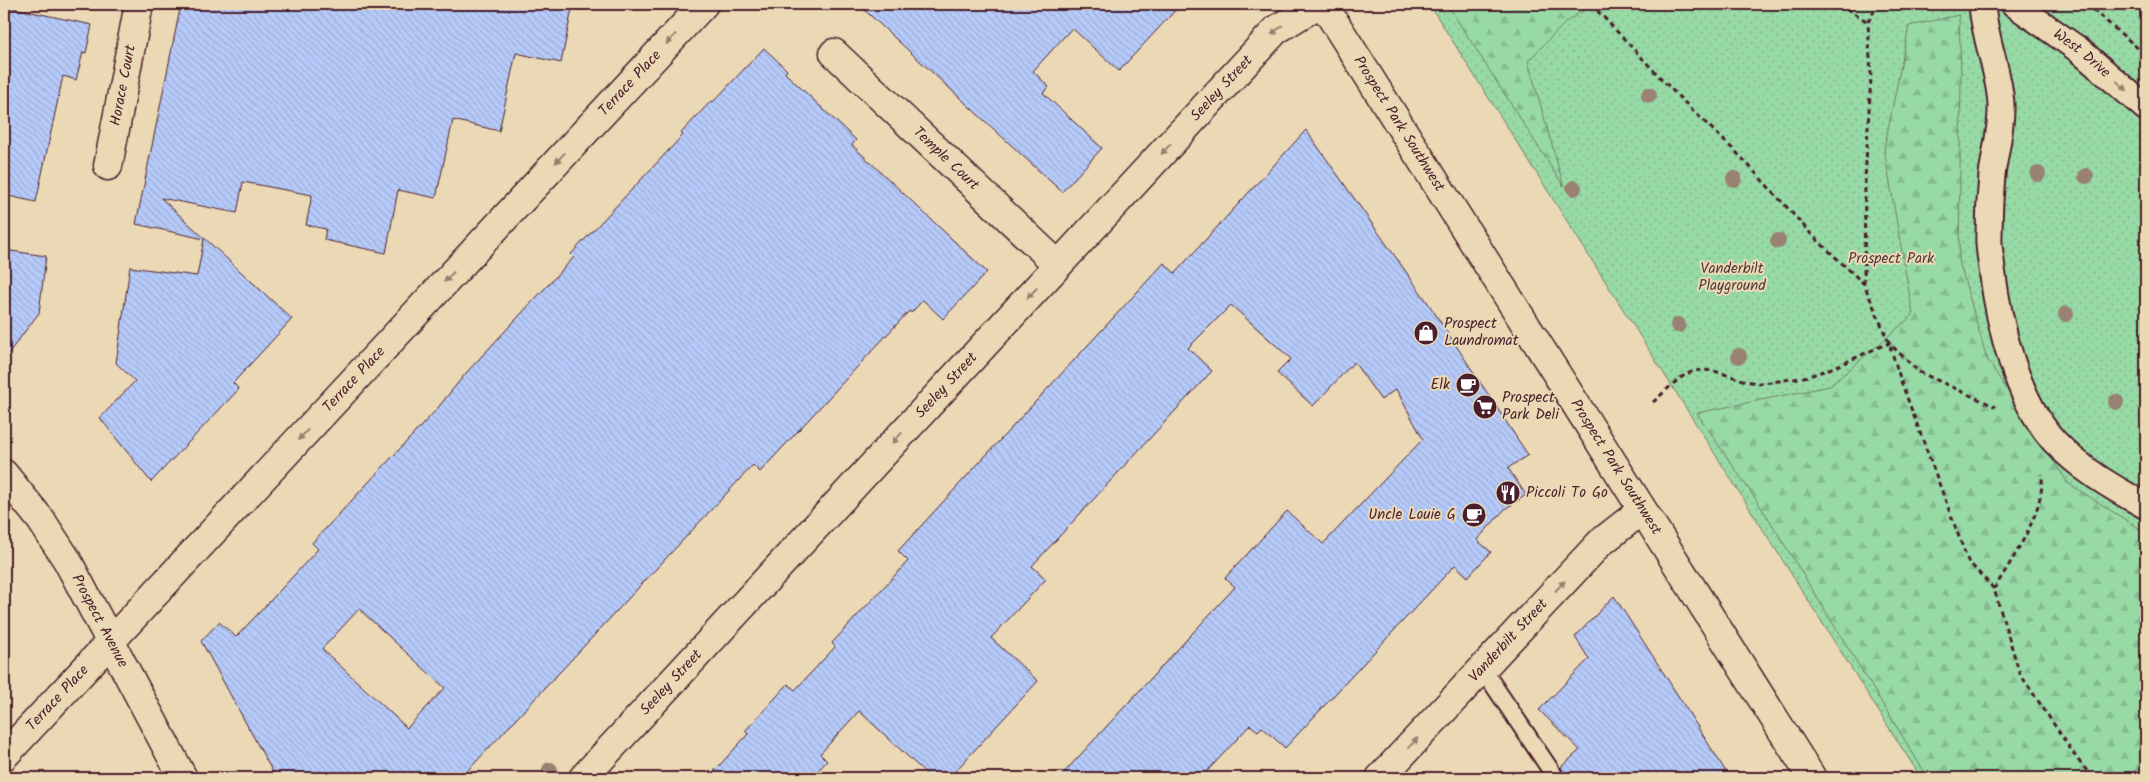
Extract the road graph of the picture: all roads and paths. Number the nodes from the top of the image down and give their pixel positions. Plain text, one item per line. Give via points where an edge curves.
1 (139, 4) edge
2 (704, 4) edge
3 (1318, 4) edge
4 (1323, 4) edge
5 (1591, 4) edge
6 (1839, 4) edge
7 (1878, 4) edge
8 (1982, 4) edge
9 (2014, 4) edge
10 (2086, 4) edge
11 (1868, 22) junction
12 (834, 53) dead end
13 (2146, 55) edge
14 (2146, 108) edge
15 (108, 166) dead end
16 (1058, 265) junction
17 (1864, 284) junction
18 (1889, 343) junction
19 (1653, 402) dead end
20 (2038, 420) junction
21 (4, 474) edge
22 (2146, 506) edge
23 (1642, 510) junction
24 (1994, 589) junction
25 (110, 642) junction
26 (1482, 668) junction
27 (4, 756) edge
28 (182, 778) edge
29 (583, 778) edge
30 (1380, 778) edge
31 (1556, 778) edge
32 (1812, 778) edge
33 (2093, 778) edge

1 - 15 street, Horace Court
2 -> 25 street, Terrace Place
3 -> 16 street, Seeley Street via 1276,30
4 - 23 street, Prospect Park Southwest
5 - 17 path via 1742,158 1812,235
6 - 11 path
7 - 11 path
8 - 20 street via 2001,104 1988,238 1996,301 2009,350
9 -> 14 street, West Drive via 2079,50
10 - 13 path
11 - 17 path via 1871,76
12 - 16 street, Temple Court
16 -> 29 street, Seeley Street
17 - 18 path
18 - 19 path via 1817,374 1796,379 1759,383 1711,370 1689,373
18 - 20 path via 1919,372 1985,404
18 - 24 path via 1968,561
20 - 22 street via 2055,442 2103,483
20 - 24 path via 2043,486 2026,538
21 - 25 street, Prospect Avenue via 41,520 67,560
26 -> 23 street, Vanderbilt Street via 1600,542
23 - 32 street, Prospect Park Southwest
24 - 33 path via 2020,674
25 - 27 street, Terrace Place
25 - 28 street, Prospect Avenue
30 -> 26 street, Vanderbilt Street
26 - 31 lane

